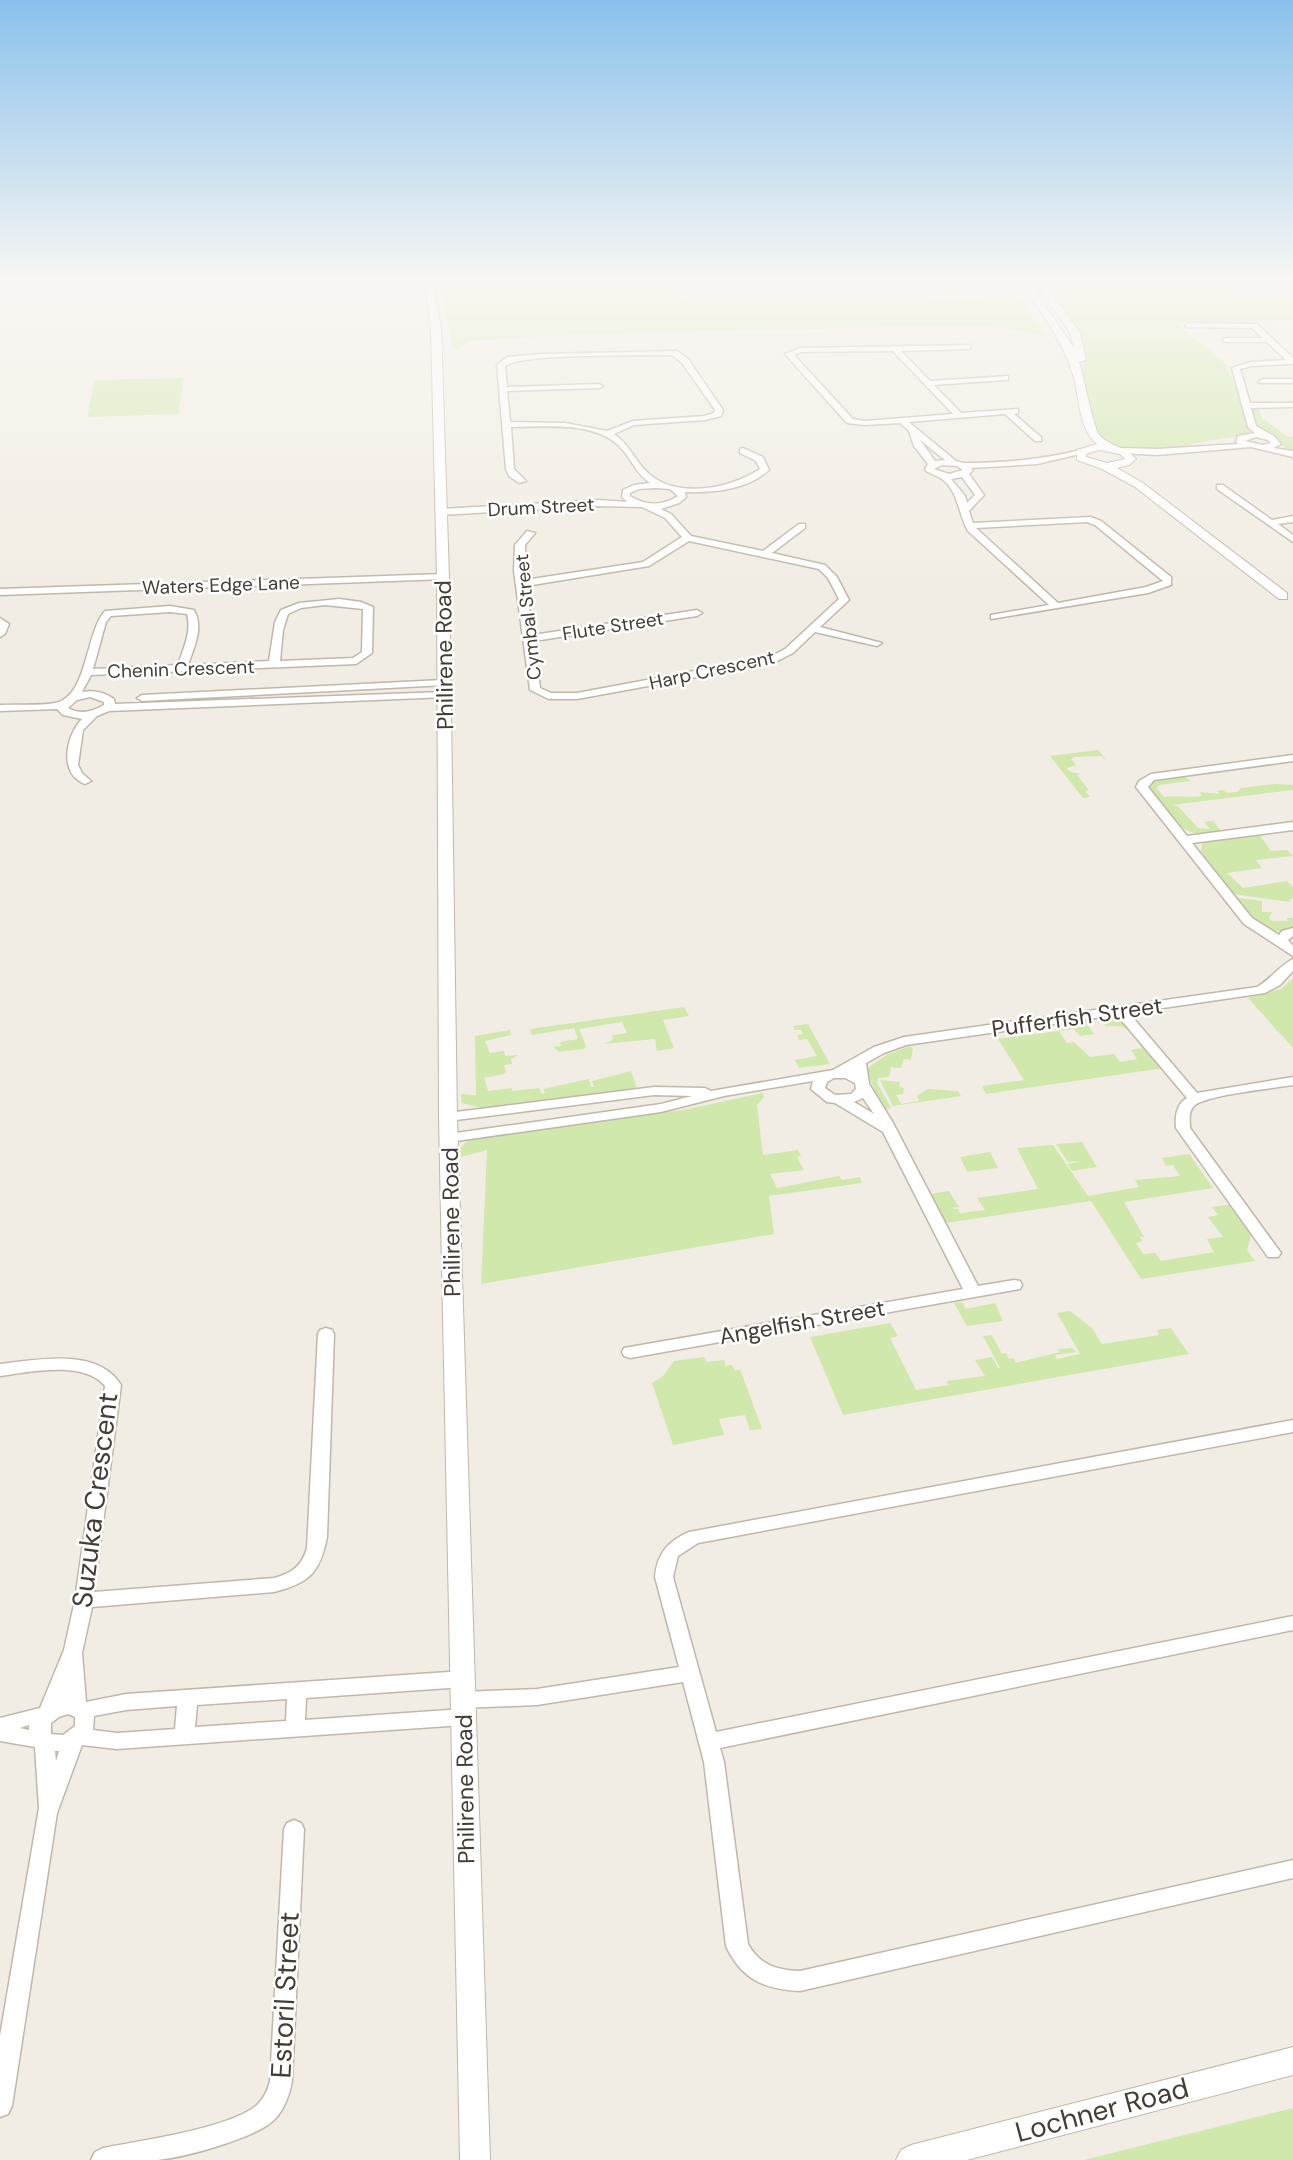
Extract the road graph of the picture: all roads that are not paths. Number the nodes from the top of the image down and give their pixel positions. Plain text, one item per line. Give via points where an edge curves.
1 (438, 386) edge
2 (503, 386) edge
3 (599, 386) dead end
4 (702, 386) edge
5 (817, 386) edge
6 (933, 386) edge
7 (1081, 386) edge
8 (1240, 386) edge
9 (503, 389) junction
10 (1245, 406) junction
11 (1291, 407) edge
12 (959, 415) junction
13 (902, 420) junction
14 (506, 425) junction
15 (1252, 427) junction
16 (913, 431) junction
17 (607, 434) junction
18 (1092, 435) junction
19 (1265, 436) junction
20 (1242, 437) junction
21 (1038, 439) dead end
22 (1277, 444) junction
23 (1224, 446) junction
24 (1248, 446) junction
25 (1109, 448) junction
26 (1263, 448) junction
27 (1174, 450) junction
28 (942, 451) junction
29 (1084, 451) junction
30 (743, 452) dead end
31 (923, 453) junction
32 (1293, 453) edge
33 (1127, 458) junction
34 (1055, 460) junction
35 (1089, 462) junction
36 (933, 464) junction
37 (1103, 465) junction
38 (962, 468) junction
39 (944, 476) junction
40 (644, 477) junction
41 (522, 481) dead end
42 (660, 485) junction
43 (1139, 485) junction
44 (637, 487) junction
45 (974, 487) junction
46 (1220, 487) dead end
47 (956, 489) junction
48 (679, 493) junction
49 (625, 495) junction
50 (673, 503) junction
51 (536, 505) junction
52 (646, 505) junction
53 (441, 509) junction
54 (964, 511) junction
55 (668, 516) junction
56 (1293, 519) edge
57 (1271, 523) junction
58 (802, 526) dead end
59 (970, 526) junction
60 (530, 533) dead end
61 (688, 538) junction
62 (1293, 539) edge
63 (765, 554) junction
64 (443, 577) junction
65 (521, 584) junction
66 (0, 592) edge
67 (1283, 596) dead end
68 (1055, 605) junction
69 (697, 613) dead end
70 (995, 617) dead end
71 (0, 621) edge
72 (814, 629) junction
73 (0, 634) edge
74 (529, 639) junction
75 (877, 643) dead end
76 (274, 666) junction
77 (182, 669) junction
78 (87, 676) junction
79 (443, 689) junction
80 (90, 694) junction
81 (549, 696) joint
82 (74, 697) junction
83 (108, 704) junction
84 (0, 708) edge
85 (66, 710) junction
86 (93, 714) junction
87 (78, 729) junction
88 (1293, 758) edge
89 (85, 781) dead end
90 (1293, 826) edge
91 (1184, 841) junction
92 (1289, 948) edge
93 (1120, 1010) junction
94 (859, 1062) junction
95 (834, 1074) junction
96 (781, 1082) junction
97 (1293, 1082) edge
98 (862, 1083) junction
99 (724, 1092) junction
100 (821, 1093) junction
101 (1194, 1098) junction
102 (839, 1100) junction
103 (522, 1108) junction
104 (449, 1117) junction
105 (528, 1127) junction
106 (887, 1129) junction
107 (449, 1138) junction
108 (1273, 1253) dead end
109 (1014, 1285) dead end
110 (973, 1292) junction
111 (326, 1334) dead end
112 (630, 1352) dead end
113 (0, 1370) edge
114 (1293, 1426) edge
115 (83, 1600) junction
116 (1293, 1623) edge
117 (74, 1650) junction
118 (691, 1673) junction
119 (463, 1679) junction
120 (296, 1691) junction
121 (188, 1698) junction
122 (463, 1709) junction
123 (79, 1710) junction
124 (47, 1714) junction
125 (0, 1726) edge
126 (295, 1729) junction
127 (0, 1733) edge
128 (184, 1737) junction
129 (76, 1738) junction
130 (44, 1741) junction
131 (709, 1742) junction
132 (47, 1812) junction
133 (294, 1829) dead end
134 (1293, 1868) edge
135 (1293, 2061) edge
136 (0, 2106) edge
137 (478, 2153) edge
138 (103, 2160) edge
139 (911, 2160) edge

1 - 53 street, Philirene Road
2 - 9 street
3 - 9 street
4 - 17 street via 718,414 633,424
5 - 13 street via 848,420
6 - 12 street
7 - 18 street
8 - 10 street
9 - 14 street
10 - 11 street
10 - 15 street
12 - 13 street
12 - 21 street via 1011,411
13 - 16 street
14 - 17 street via 563,425
14 - 41 street via 510,469
15 - 19 street
15 - 20 street
16 - 28 street
16 - 31 street
17 - 40 street via 623,445
18 - 25 street
18 - 29 street
19 - 20 street
19 - 22 street
20 - 23 street
20 - 24 street via 1240,442
20 - 27 street
22 - 26 street
22 - 32 street
23 - 24 street
23 - 27 street
24 - 26 street
25 - 29 street
25 - 33 street
26 - 32 street
27 - 33 street
28 - 31 street
28 - 38 street
29 - 34 street
29 - 35 street via 1081,458
30 - 48 street via 760,460 765,470 723,488
31 - 36 street
33 - 37 street
33 - 43 street via 1129,475
34 - 35 street
34 - 38 street
35 - 37 street
36 - 38 street
36 - 39 street via 930,471
37 - 43 street
38 - 39 street
38 - 45 street
39 - 47 street
40 - 42 street
40 - 44 street
42 - 44 street
42 - 48 street
43 - 67 street
44 - 49 street
45 - 47 street
45 - 54 street via 980,497
46 - 57 street
47 - 54 street
48 - 50 street
49 - 51 street, Drum Street
49 - 52 street via 631,502
50 - 52 street, Drum Street
50 - 55 street
51 - 52 street, Drum Street
51 - 53 street, Drum Street
52 - 55 street
53 - 64 street, Philirene Road
54 - 59 street
55 - 61 street
56 - 57 street
57 - 62 street
58 - 63 street
59 - 68 street
59 - 68 street via 1088,519 1168,579 1164,586
60 - 65 street, Cymbal Street via 520,545
61 - 63 street, Harp Crescent
61 - 65 street via 646,565
63 - 72 street, Harp Crescent via 822,567 844,596
64 - 66 street, Waters Edge Lane
64 - 79 street, Philirene Road
65 - 74 street, Cymbal Street
68 - 70 street
69 - 74 street, Flute Street
71 - 73 street via 4,624
72 - 75 street
72 - 81 street, Harp Crescent via 785,654 764,663 577,696
74 - 81 street, Cymbal Street via 536,690
76 - 76 street, Chenin Crescent via 362,659 368,647 368,607 342,603 287,609 281,619
76 - 77 street, Chenin Crescent
77 - 78 street, Chenin Crescent
77 - 78 street via 194,618 191,612 118,611 102,621
78 - 80 street
78 - 82 street
79 - 83 street
79 - 104 street, Philirene Road
80 - 82 street
80 - 83 street via 103,696
82 - 85 street
83 - 86 street
84 - 85 street
85 - 86 street
85 - 87 street
86 - 87 street
87 - 89 street via 73,770
88 - 91 street via 1146,779 1144,791
90 - 91 street
91 - 92 street via 1239,912
92 - 93 street, Pufferfish Street via 1275,982 1260,990
93 - 94 street, Pufferfish Street via 904,1041
93 - 101 street
94 - 95 street, Pufferfish Street
94 - 98 street
95 - 96 street, Pufferfish Street
95 - 98 street, Pufferfish Street
95 - 100 street via 820,1080
96 - 99 street, Pufferfish Street
96 - 100 street, Pufferfish Street
97 - 101 street
98 - 102 street via 863,1090 855,1098
98 - 106 street
99 - 103 street, Pufferfish Street via 654,1091
99 - 105 street, Pufferfish Street via 661,1108
100 - 102 street, Pufferfish Street
101 - 108 street via 1185,1107 1183,1128
102 - 106 street
103 - 104 street, Pufferfish Street
103 - 105 street
104 - 107 street, Philirene Road
105 - 107 street, Pufferfish Street
106 - 110 street
107 - 119 street, Philirene Road
109 - 110 street, Angelfish Street
110 - 112 street, Angelfish Street
111 - 115 street via 318,1537 307,1571 274,1585
113 - 115 street, Suzuka Crescent via 86,1367 103,1373 113,1385
114 - 118 street via 681,1542 664,1562 664,1577
115 - 117 street, Suzuka Crescent
116 - 131 street
117 - 123 street, Suzuka Crescent
117 - 124 street, Suzuka Crescent
118 - 122 street
118 - 131 street
119 - 120 street
119 - 122 street, Philirene Road
120 - 121 street
120 - 126 street
121 - 123 street
121 - 128 street
122 - 126 street
122 - 137 street, Philirene Road
123 - 124 street via 61,1707
123 - 129 street via 86,1723
124 - 125 street
124 - 130 street via 38,1728
126 - 128 street
127 - 130 street
128 - 129 street
129 - 130 street via 56,1745
129 - 132 street
130 - 132 street
131 - 134 street via 737,1945 744,1960 776,1980 800,1981
132 - 136 street
133 - 138 street, Estoril Street via 281,2081 274,2102 265,2113 236,2128
135 - 139 street, Lochner Road

